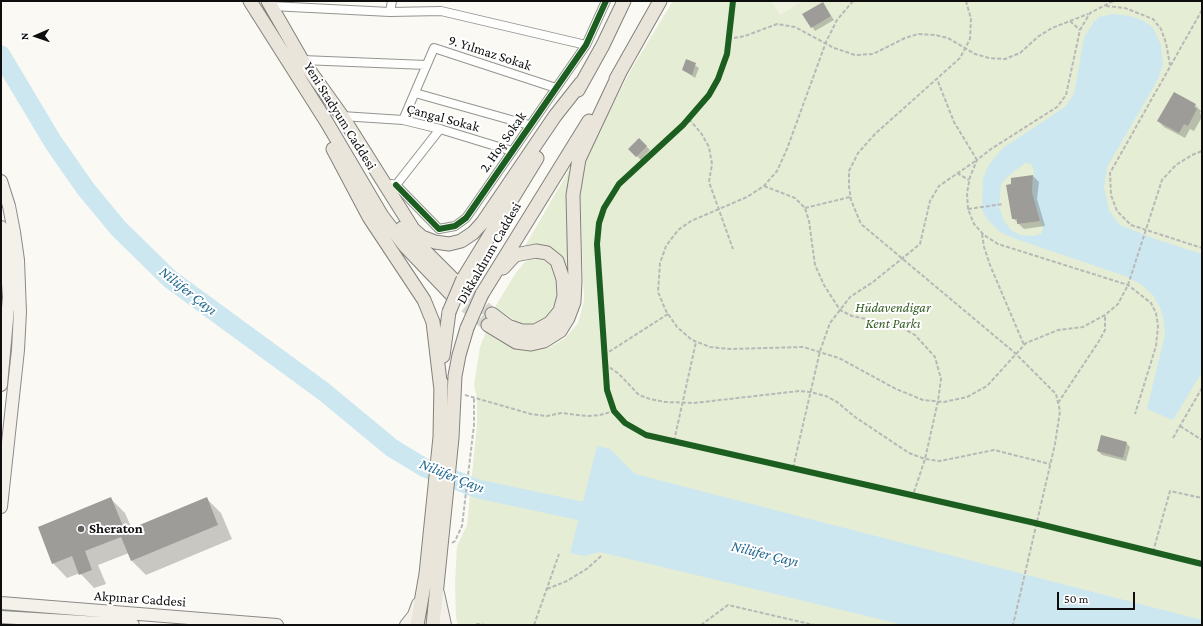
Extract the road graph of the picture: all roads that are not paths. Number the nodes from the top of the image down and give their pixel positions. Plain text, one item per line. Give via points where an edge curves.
1 (250, 1) edge
2 (392, 1) edge
3 (606, 1) edge
4 (624, 1) edge
5 (660, 1) edge
6 (269, 4) edge
7 (390, 12) junction
8 (586, 44) junction
9 (302, 60) junction
10 (426, 65) junction
11 (620, 72) junction
12 (296, 76) junction
13 (581, 83) junction
14 (556, 88) junction
15 (415, 93) junction
16 (342, 116) junction
17 (403, 120) junction
18 (529, 125) junction
19 (440, 129) junction
20 (512, 151) junction
21 (1, 181) edge
22 (389, 184) junction
23 (1, 227) edge
24 (406, 240) junction
25 (457, 285) junction
26 (482, 294) junction
27 (1, 385) edge
28 (441, 390) junction
29 (446, 437) junction
30 (1, 507) edge
31 (435, 541) junction
32 (426, 574) junction
33 (437, 588) junction
34 (1, 603) edge
35 (1, 617) edge
36 (133, 625) edge
37 (277, 625) edge
38 (406, 625) edge
39 (417, 625) edge
40 (433, 625) edge
41 (445, 625) edge

1 - 12 main road, Yeni Stadyum Caddesi
2 - 7 street
3 - 8 street, 2. Hoş Sokak
4 - 13 main road, Dikkaldırım Caddesi
5 - 11 main road, Dikkaldırım Caddesi
6 - 7 street
6 - 9 main road, Yeni Stadyum Caddesi
7 - 8 street via 441,11
8 - 14 street, 2. Hoş Sokak
9 - 10 street
9 - 16 main road
9 - 24 main road, Yeni Stadyum Caddesi
10 - 14 street, 9. Yılmaz Sokak via 434,48
10 - 15 street, 9. Yılmaz Sokak
11 - 26 main road, Dikkaldırım Caddesi
11 - 26 main road via 579,159 573,195 574,302 560,331 544,341 531,344 516,342 490,319 522,331 535,331 550,323 560,311 564,296 563,279 557,261 547,253 536,251 515,255
12 - 24 main road, Yeni Stadyum Caddesi via 326,121 382,216
12 - 28 main road via 356,197 424,300 432,322
13 - 22 main road via 555,116 483,222 473,234 461,241 449,244 422,237 413,229
13 - 25 main road, Dikkaldırım Caddesi
14 - 18 street, 2. Hoş Sokak
15 - 17 street, 9. Yılmaz Sokak
15 - 18 street
16 - 17 street, Çangal Sokak
16 - 22 main road
17 - 19 street, Çangal Sokak
18 - 20 street, 2. Hoş Sokak
19 - 20 street, Çangal Sokak
19 - 22 street
20 - 22 street, 2. Hoş Sokak via 466,218 454,226 439,229
21 - 30 main road via 14,232 20,312
23 - 27 main road via 6,256 8,297
24 - 25 main road
25 - 28 main road, Dikkaldırım Caddesi, bridge via 444,342
26 - 29 main road, Dikkaldırım Caddesi, bridge via 467,328 459,355
28 - 29 main road, Dikkaldırım Caddesi
29 - 31 main road, Dikkaldırım Caddesi
31 - 32 main road, Dikkaldırım Caddesi
31 - 33 main road, Dikkaldırım Caddesi
32 - 38 main road via 414,615
32 - 39 main road, Dikkaldırım Caddesi
33 - 40 main road, Dikkaldırım Caddesi
33 - 41 main road
34 - 37 main road, Akpınar Caddesi
35 - 36 main road, Akpınar Caddesi

